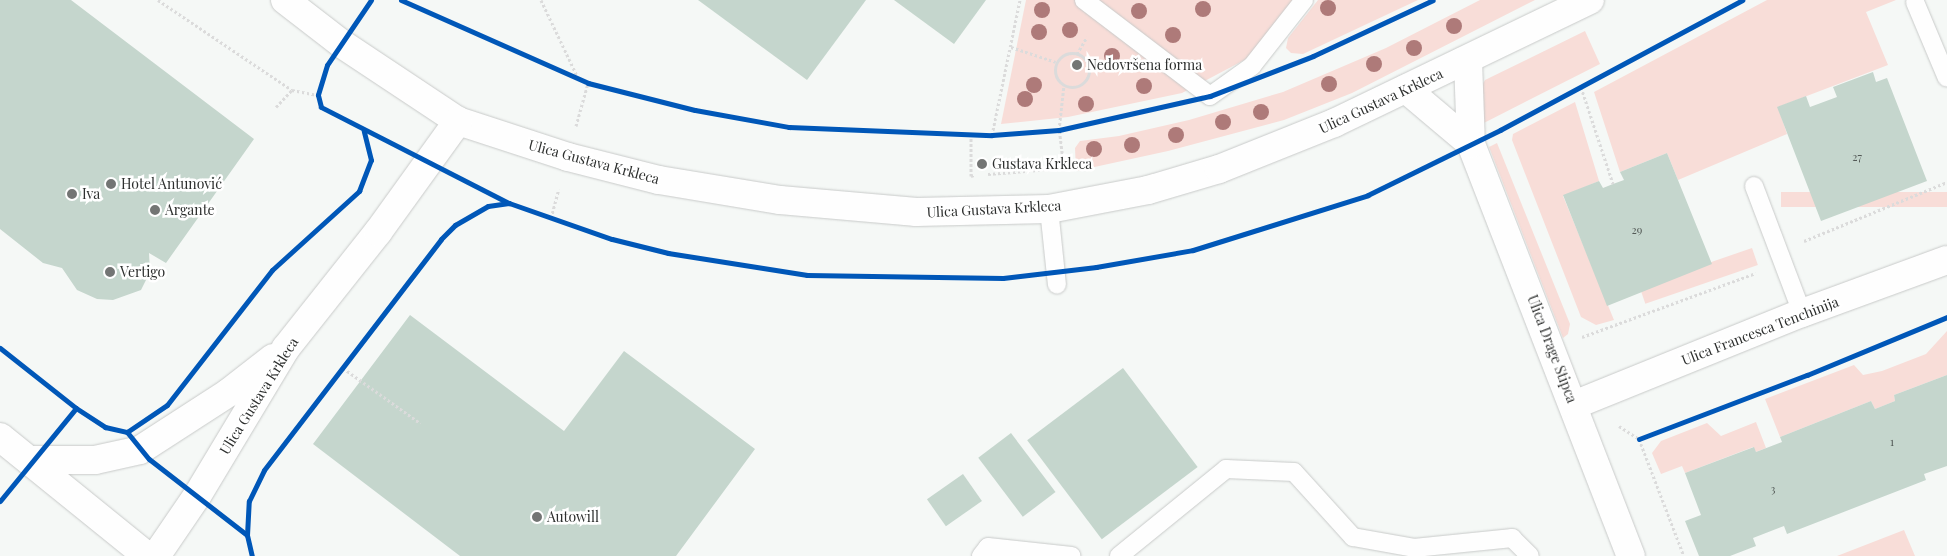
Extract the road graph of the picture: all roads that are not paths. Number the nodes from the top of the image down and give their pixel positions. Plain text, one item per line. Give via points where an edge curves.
1 (285, 0) edge
2 (1084, 0) edge
3 (1304, 0) edge
4 (1590, 0) edge
5 (1915, 2) dead end
6 (1468, 60) junction
7 (1947, 78) edge
8 (1406, 90) junction
9 (458, 121) junction
10 (1471, 144) junction
11 (1754, 186) dead end
12 (1049, 209) junction
13 (1947, 260) edge
14 (1056, 285) dead end
15 (1802, 314) junction
16 (286, 348) junction
17 (1574, 405) junction
18 (0, 437) edge
19 (31, 460) junction
20 (147, 556) edge
21 (156, 556) edge
22 (981, 556) edge
23 (1072, 556) edge
24 (1119, 556) edge
25 (1530, 556) edge
26 (1631, 556) edge

1 - 9 street, Ulica Gustava Krkleca via 342,44
2 - 3 lane via 1210,96 1252,66
4 - 6 street, Ulica Gustava Krkleca
5 - 7 lane
6 - 8 street, Ulica Gustava Krkleca
6 - 10 street, Ulica Drage Stipca
8 - 10 street, Ulica Drage Stipca
8 - 12 street, Ulica Gustava Krkleca via 1287,144 1219,169 1148,190
9 - 12 street, Ulica Gustava Krkleca via 568,157 722,192 916,212
9 - 16 street, Ulica Gustava Krkleca via 378,232
10 - 17 street, Ulica Drage Stipca
11 - 15 lane
12 - 14 lane
13 - 15 street, Ulica Francesca Tenchinija
15 - 17 street, Ulica Francesca Tenchinija
16 - 19 street via 228,393 140,450 95,460
16 - 21 street, Ulica Gustava Krkleca via 197,496
17 - 26 street, Ulica Drage Stipca
18 - 19 street
19 - 20 street
22 - 23 lane via 988,547
24 - 25 lane via 1226,469 1294,472 1353,537 1414,548 1512,538

